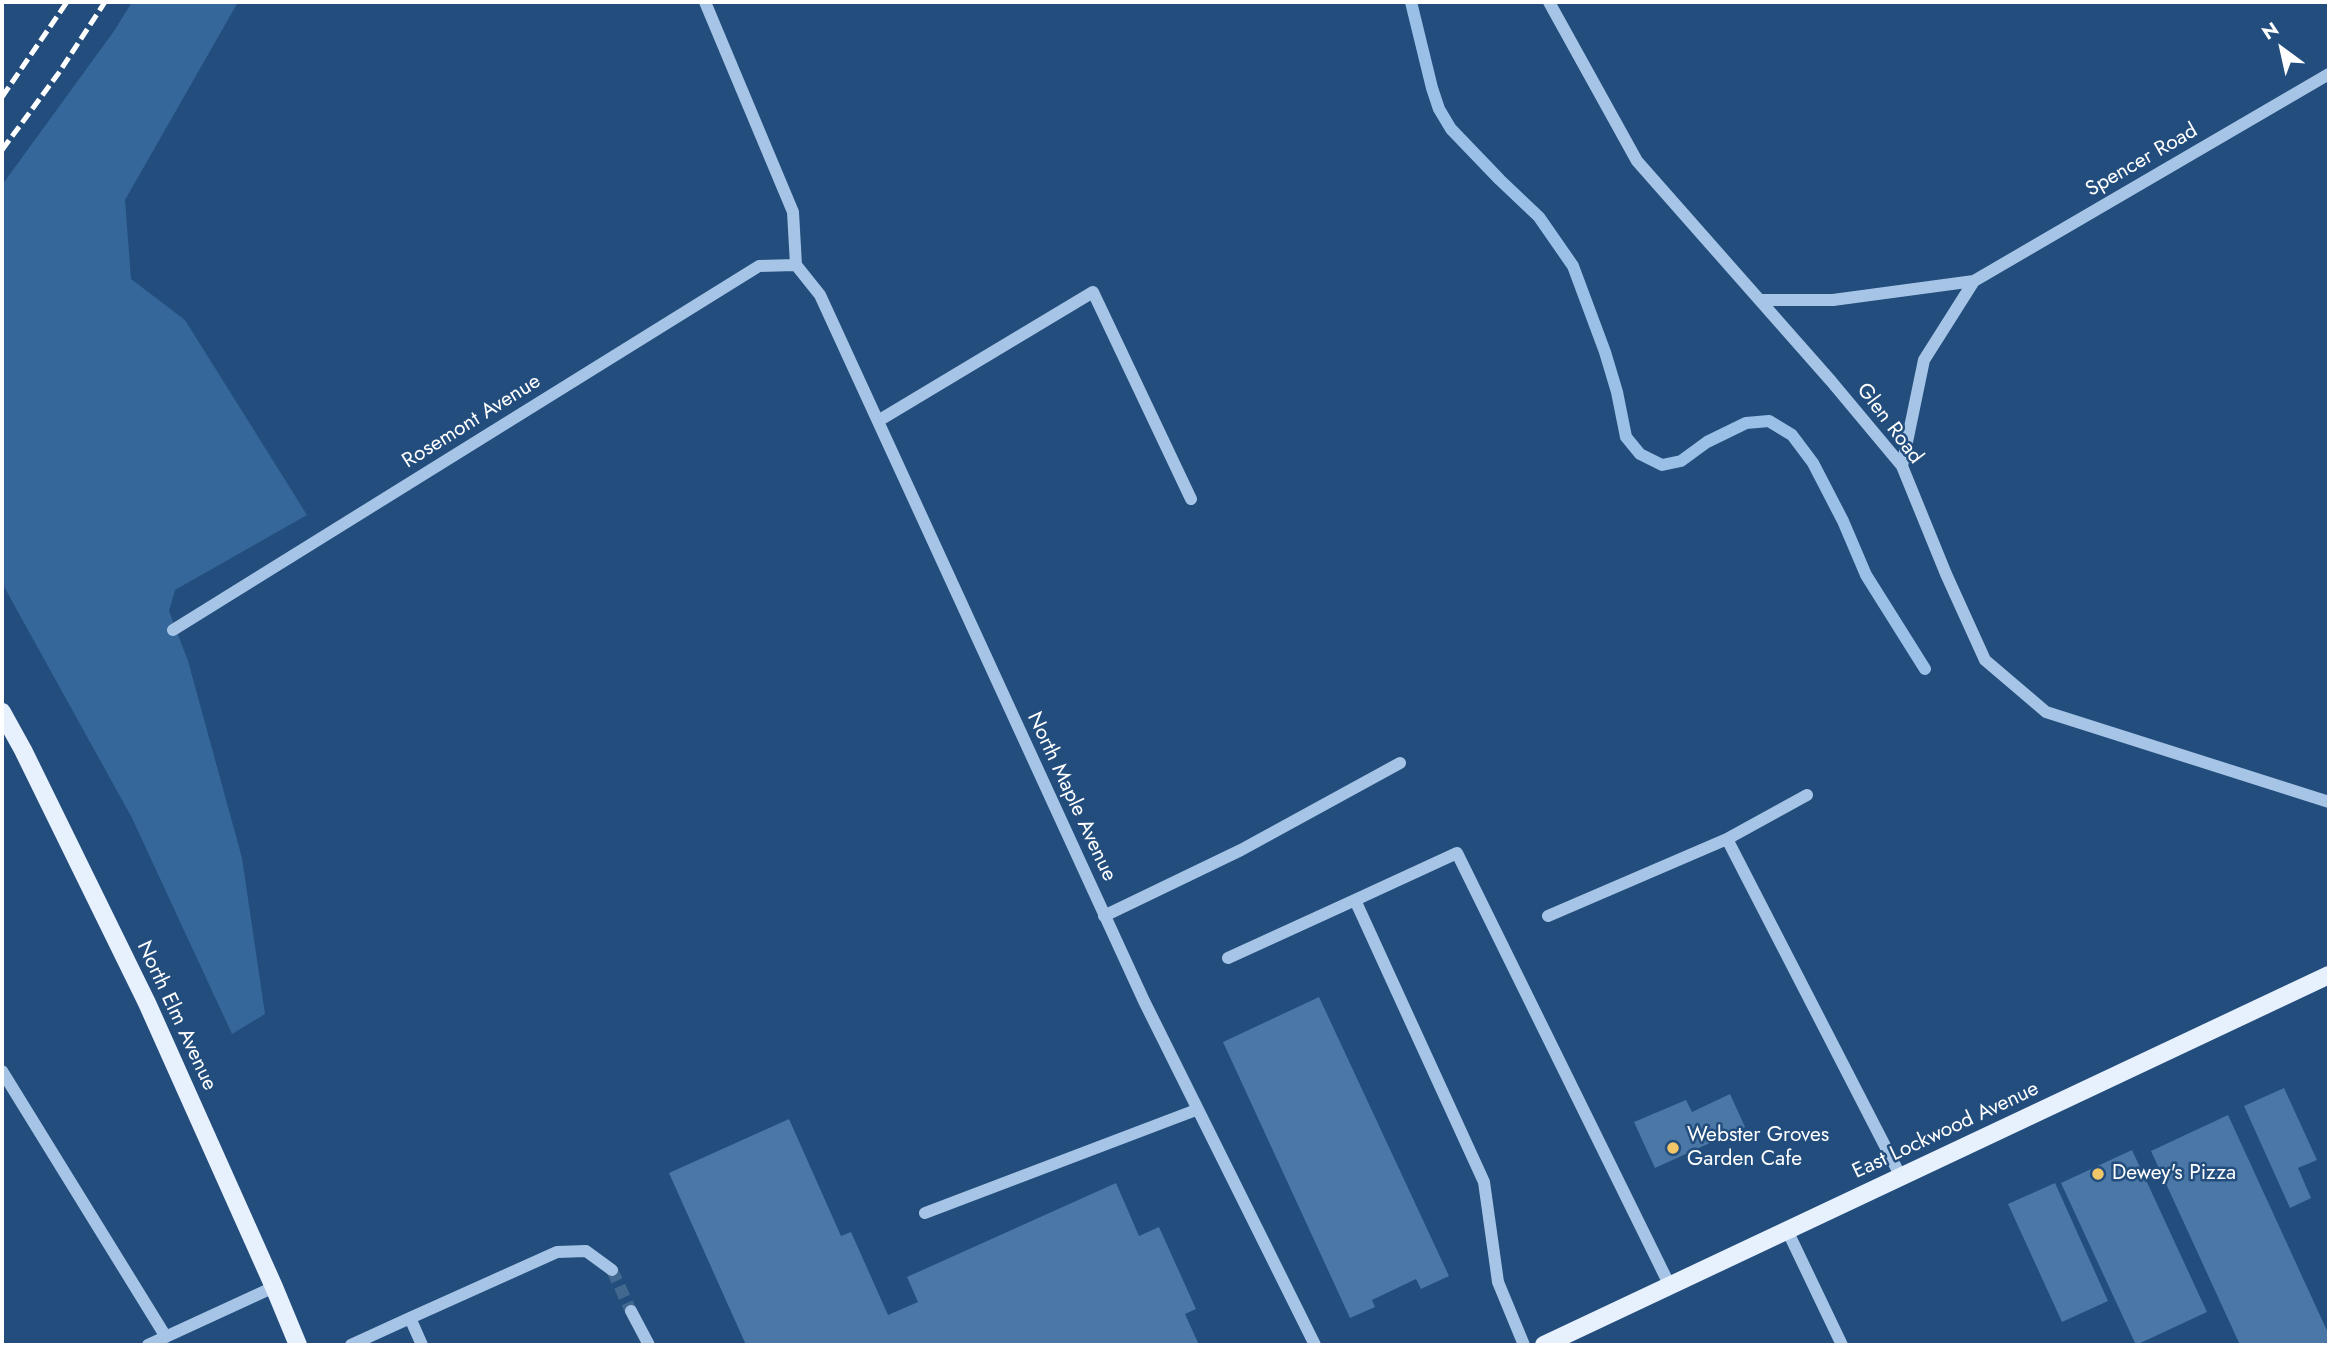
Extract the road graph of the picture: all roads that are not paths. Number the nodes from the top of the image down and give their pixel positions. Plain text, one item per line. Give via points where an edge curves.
1 (705, 2) edge
2 (1549, 2) edge
3 (2329, 74) edge
4 (796, 265) junction
5 (1974, 281) junction
6 (1760, 300) junction
7 (877, 421) junction
8 (1902, 466) junction
9 (1191, 499) dead end
10 (173, 630) dead end
11 (2, 712) edge
12 (1400, 762) dead end
13 (1807, 795) dead end
14 (2329, 802) edge
15 (1727, 839) junction
16 (1355, 900) junction
17 (1104, 916) junction
18 (1548, 916) dead end
19 (1228, 958) dead end
20 (2329, 975) edge
21 (2, 1071) edge
22 (1196, 1110) junction
23 (1901, 1177) junction
24 (925, 1213) dead end
25 (1787, 1230) junction
26 (612, 1270) tunnel mouth
27 (1670, 1286) junction
28 (274, 1287) junction
29 (631, 1311) tunnel mouth
30 (410, 1318) junction
31 (166, 1337) junction
32 (148, 1345) edge
33 (298, 1345) edge
34 (351, 1345) edge
35 (422, 1345) edge
36 (649, 1345) edge
37 (1315, 1345) edge
38 (1524, 1345) edge
39 (1544, 1345) edge
40 (1842, 1345) edge

1 - 4 street via 793,212
2 - 6 street, Glen Road via 1637,161
3 - 5 street, Spencer Road
4 - 7 street, North Maple Avenue via 820,295
4 - 10 street, Rosemont Avenue via 759,265
5 - 6 street, Spencer Road via 1833,300
5 - 8 street, Spencer Road via 1924,360
6 - 8 street, Glen Road
7 - 9 street via 1093,292
7 - 17 street, North Maple Avenue
8 - 14 street, Glen Road via 1985,660 2046,712
11 - 28 main road, North Elm Avenue via 147,1003
12 - 17 street via 1241,850
13 - 15 street
15 - 18 street
15 - 23 street
16 - 19 street
16 - 27 street via 1457,853
16 - 38 street via 1483,1182 1498,1282
17 - 22 street, North Maple Avenue
20 - 23 main road, East Lockwood Avenue
21 - 31 street
22 - 24 street
22 - 37 street, North Maple Avenue
23 - 25 main road, East Lockwood Avenue
25 - 27 main road, East Lockwood Avenue
25 - 40 street
26 - 30 street via 586,1251 557,1252
27 - 39 main road, East Lockwood Avenue
28 - 31 street
28 - 33 main road, North Elm Avenue
29 - 36 street
30 - 34 street
30 - 35 street
31 - 32 street

